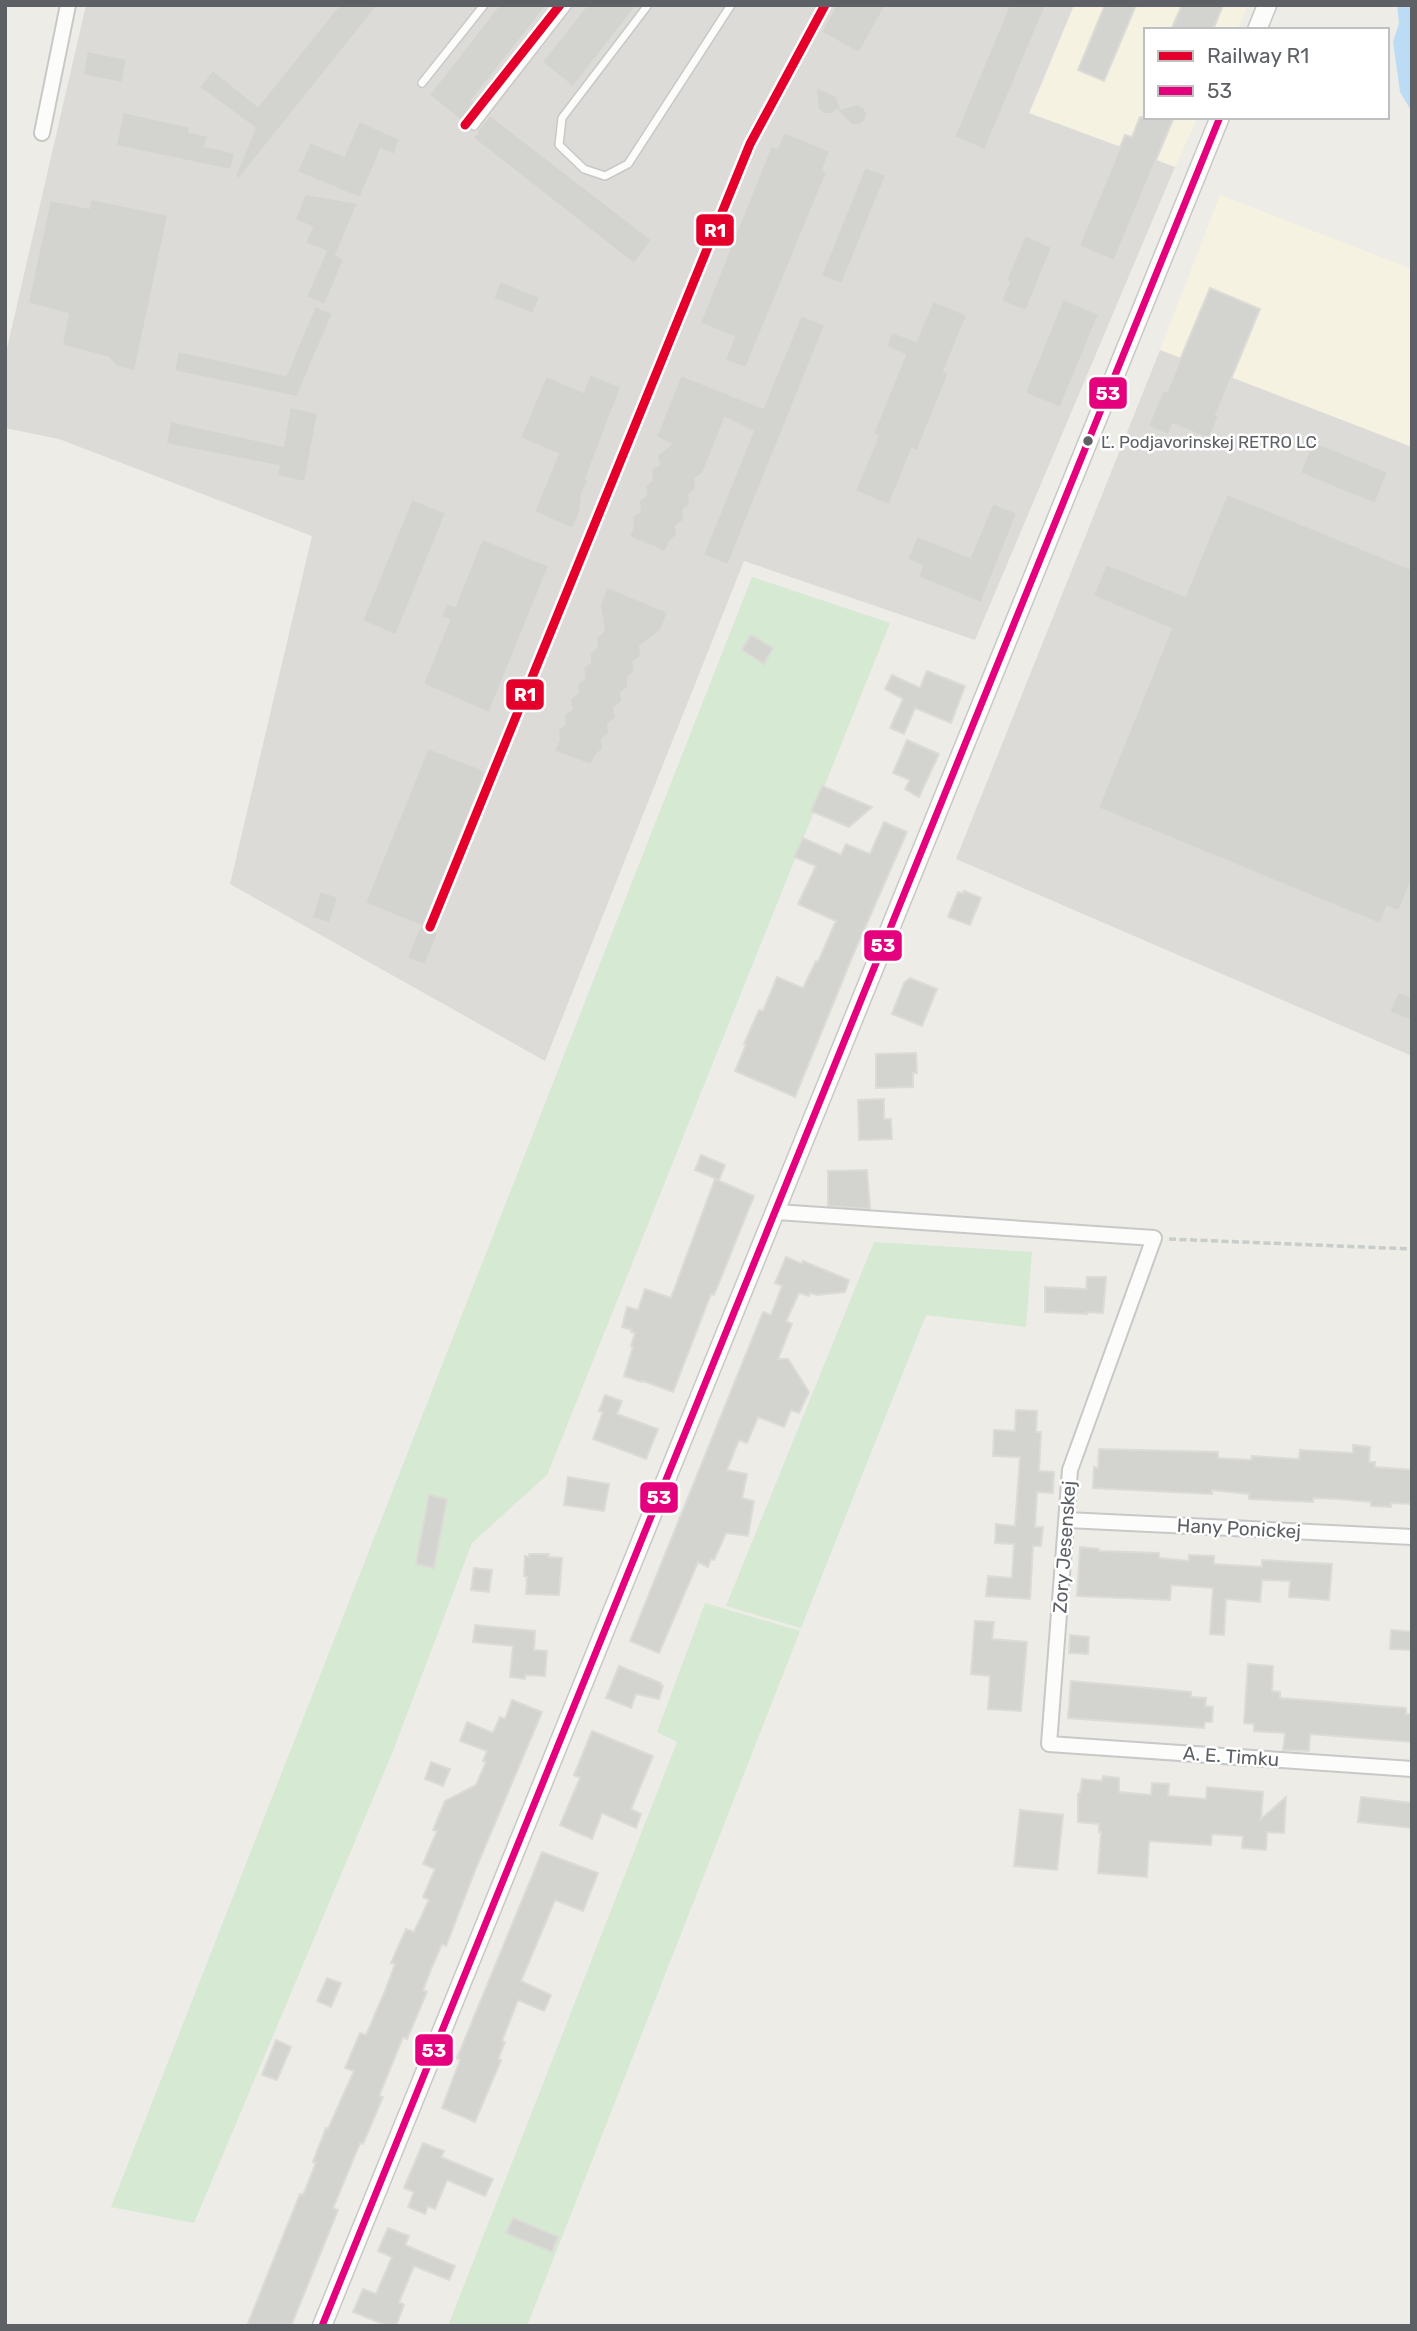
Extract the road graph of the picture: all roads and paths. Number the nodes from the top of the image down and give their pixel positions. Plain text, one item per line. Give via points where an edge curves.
1 (68, 5) edge
2 (484, 5) edge
3 (568, 5) edge
4 (648, 5) edge
5 (731, 5) edge
6 (1267, 5) edge
7 (1258, 28) edge
8 (422, 83) dead end
9 (1219, 119) edge
10 (474, 126) dead end
11 (42, 133) dead end
12 (777, 1212) junction
13 (1154, 1238) junction
14 (1412, 1249) edge
15 (1066, 1520) junction
16 (1412, 1537) edge
17 (1049, 1744) joint
18 (1412, 1769) edge
19 (322, 2326) edge

1 - 11 street
2 - 8 lane
3 - 10 lane
4 - 5 lane via 562,118 559,145 584,169 605,176 628,164
6 - 7 street
9 - 12 street
12 - 13 street
12 - 19 street
13 - 14 path
13 - 15 street, Zory Jesenskej via 1070,1470
15 - 16 street, Hany Ponickej
15 - 17 street, Zory Jesenskej
17 - 18 street, A. E. Timku

